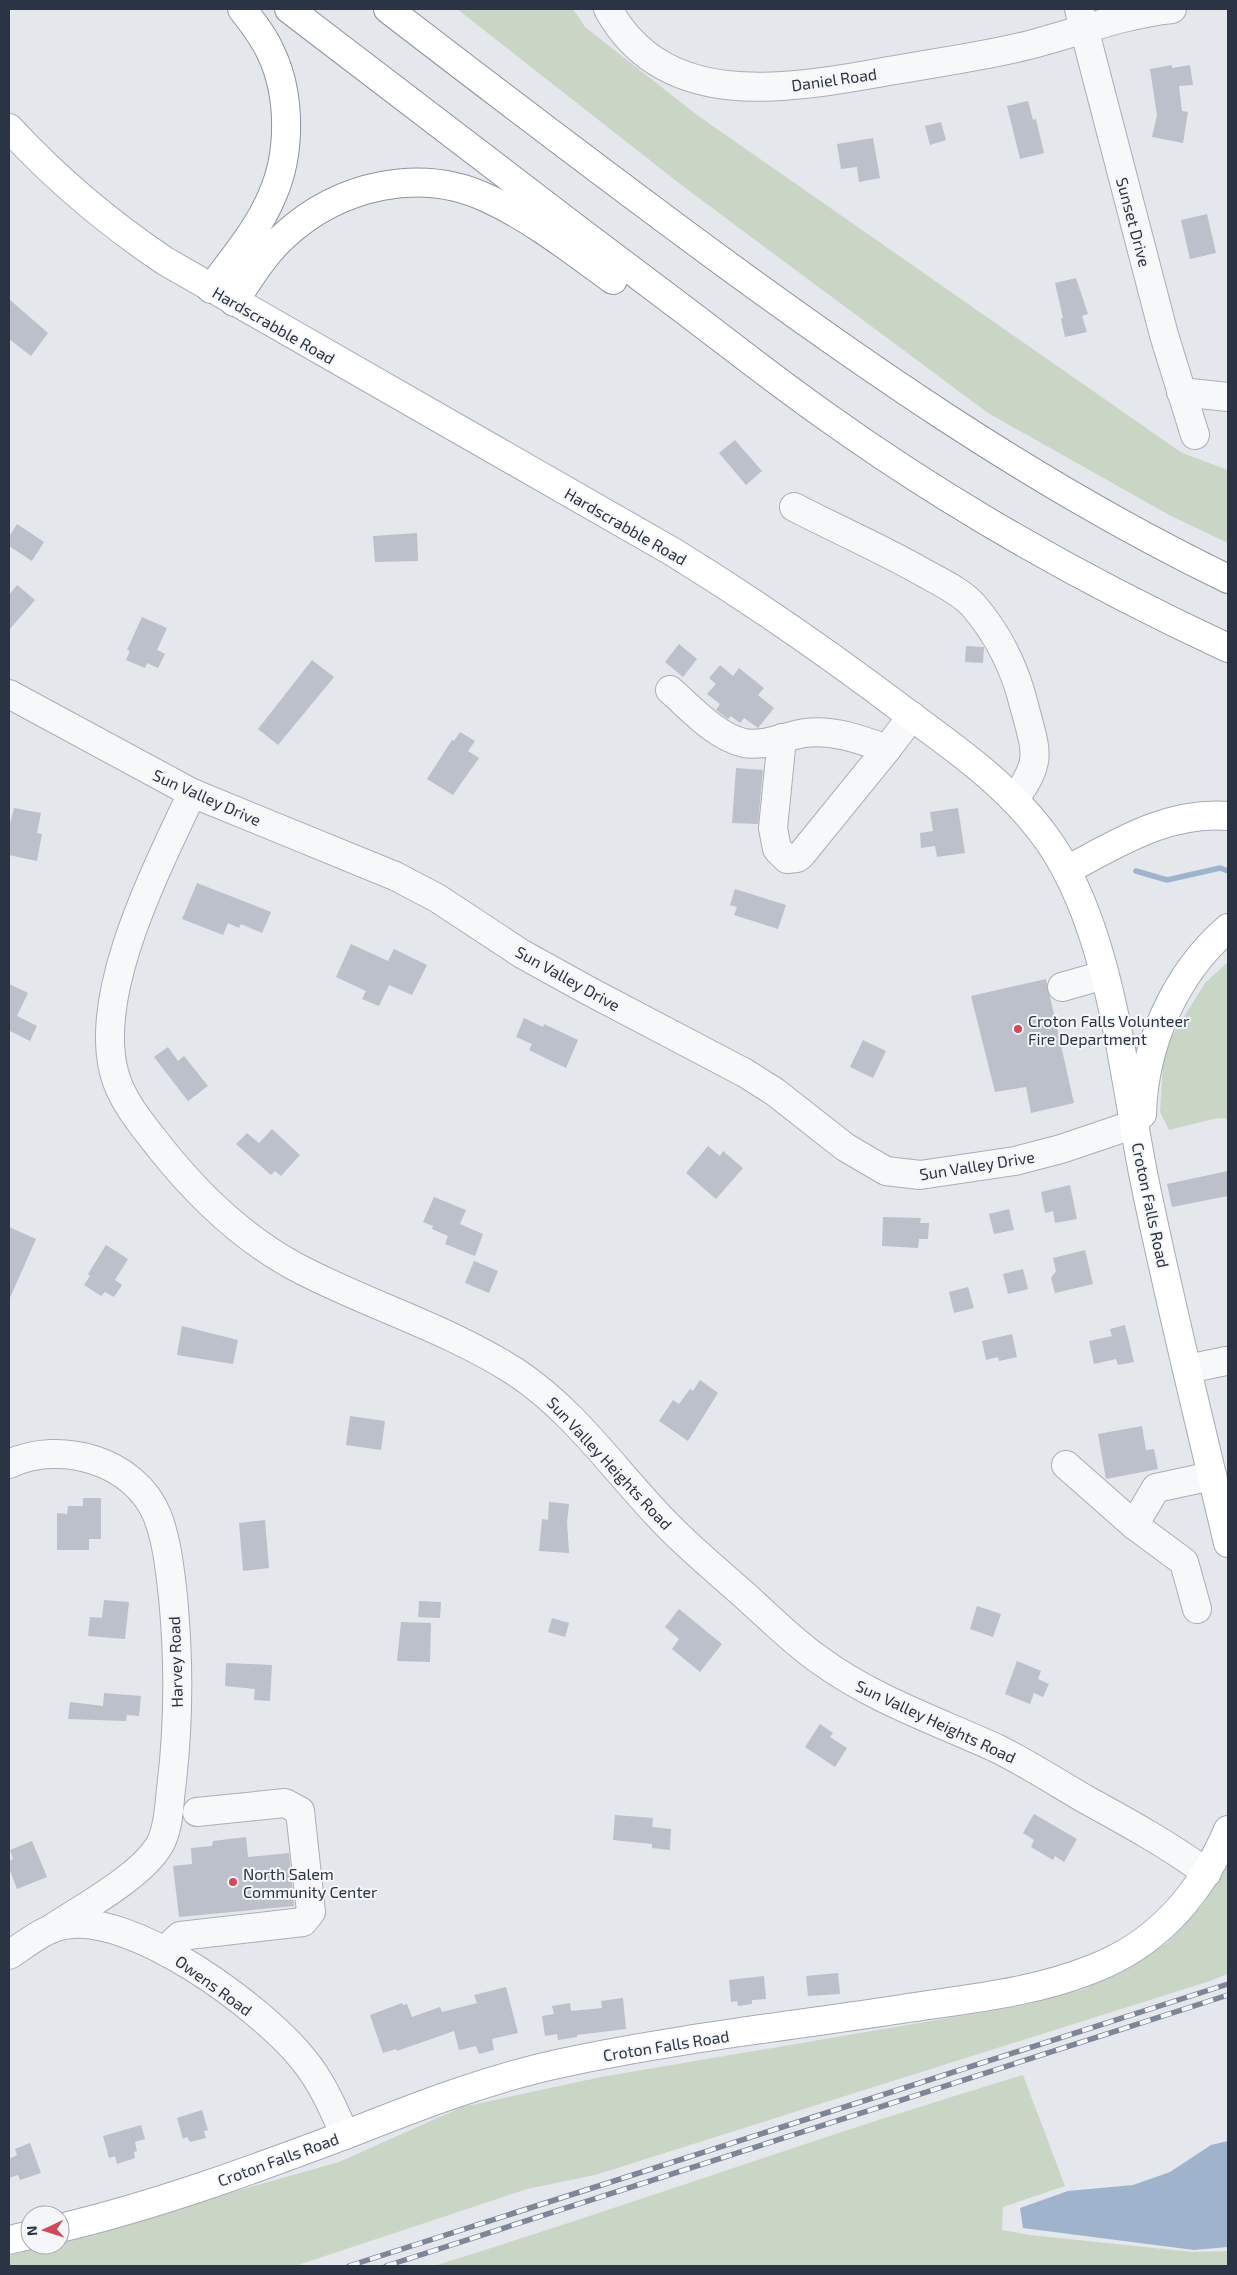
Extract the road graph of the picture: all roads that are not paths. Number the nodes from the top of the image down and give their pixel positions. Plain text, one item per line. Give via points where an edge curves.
1 (242, 9) edge
2 (289, 9) edge
3 (388, 9) edge
4 (608, 9) edge
5 (1172, 9) edge
6 (1081, 19) edge
7 (9, 128) edge
8 (223, 296) junction
9 (671, 300) junction
10 (1181, 392) junction
11 (1228, 397) edge
12 (1195, 435) dead end
13 (794, 507) dead end
14 (1228, 579) edge
15 (1228, 648) edge
16 (670, 690) dead end
17 (9, 694) edge
18 (912, 716) junction
19 (782, 738) junction
20 (887, 749) junction
21 (192, 793) junction
22 (1014, 800) junction
23 (1228, 816) edge
24 (1067, 870) junction
25 (1228, 928) edge
26 (1104, 975) junction
27 (1062, 987) dead end
28 (1135, 1124) junction
29 (1142, 1166) junction
30 (1226, 1361) dead end
31 (1188, 1369) junction
32 (9, 1464) edge
33 (1066, 1465) dead end
34 (1212, 1476) junction
35 (1134, 1525) junction
36 (1228, 1543) edge
37 (1197, 1609) dead end
38 (197, 1812) dead end
39 (1228, 1830) edge
40 (1208, 1873) junction
41 (30, 1942) edge
42 (165, 1950) junction
43 (9, 1974) edge
44 (345, 2135) junction
45 (70, 2225) edge

1 - 8 main road via 274,61 281,82 285,140 281,169 272,195
2 - 9 main road
3 - 14 main road via 694,240 868,365 1044,479
4 - 6 street, Daniel Road via 636,47 661,65 721,85 751,88 845,79 1019,47
5 - 6 street, Daniel Road
6 - 10 street, Sunset Drive
7 - 8 main road, Hardscrabble Road via 95,211 165,261
8 - 9 main road via 284,236 326,205 374,187 429,182 488,198 617,282
8 - 18 main road, Hardscrabble Road via 673,552 772,614
9 - 15 main road via 826,417 947,497 1084,576
10 - 11 street
10 - 12 street, Sunset Drive
13 - 22 street via 900,559 972,604 1008,657 1018,681 1033,741 1035,762 1031,776
16 - 19 street via 725,736 746,743
17 - 21 street, Sun Valley Drive
18 - 20 street
18 - 22 main road, Hardscrabble Road via 969,759
19 - 20 street via 821,732
19 - 20 street via 773,828 777,849 788,859 802,855
21 - 28 street, Sun Valley Drive via 395,876 437,898 522,954 589,992 745,1072 845,1147 886,1170 920,1175 1014,1160 1061,1149
21 - 40 street, Sun Valley Heights Road via 130,934 112,1015 111,1046 114,1072 124,1096 142,1124 191,1184 258,1243 294,1266 472,1347 514,1370 578,1424 689,1546 816,1658 877,1696 1034,1769 1158,1840
22 - 24 main road, Hardscrabble Road
23 - 24 main road via 1192,817 1167,822 1140,832
24 - 26 main road, Croton Falls Road via 1082,904
25 - 29 main road via 1200,957 1183,981 1154,1040 1142,1111
26 - 27 street
26 - 28 main road, Croton Falls Road
28 - 29 main road, Croton Falls Road
29 - 31 main road, Croton Falls Road
30 - 31 street
31 - 34 main road, Croton Falls Road
32 - 41 street, Harvey Road via 40,1455 64,1453 108,1465 128,1479 145,1496 157,1515 171,1577 176,1624 177,1722 168,1820 162,1841 151,1858 135,1873
33 - 35 street
34 - 35 street via 1156,1488
34 - 36 main road, Croton Falls Road
35 - 37 street via 1184,1562
38 - 42 street via 285,1803 300,1811 311,1912 303,1922 180,1936
39 - 40 main road, Croton Falls Road
40 - 44 main road, Croton Falls Road via 1170,1921 1147,1940 1122,1956 1066,1979 996,1994 562,2063 460,2091
41 - 42 street, Owens Road via 65,1925 94,1925
41 - 43 street, Harvey Road
42 - 44 street, Owens Road via 217,1983 302,2057 317,2077
44 - 45 main road, Croton Falls Road via 190,2190

